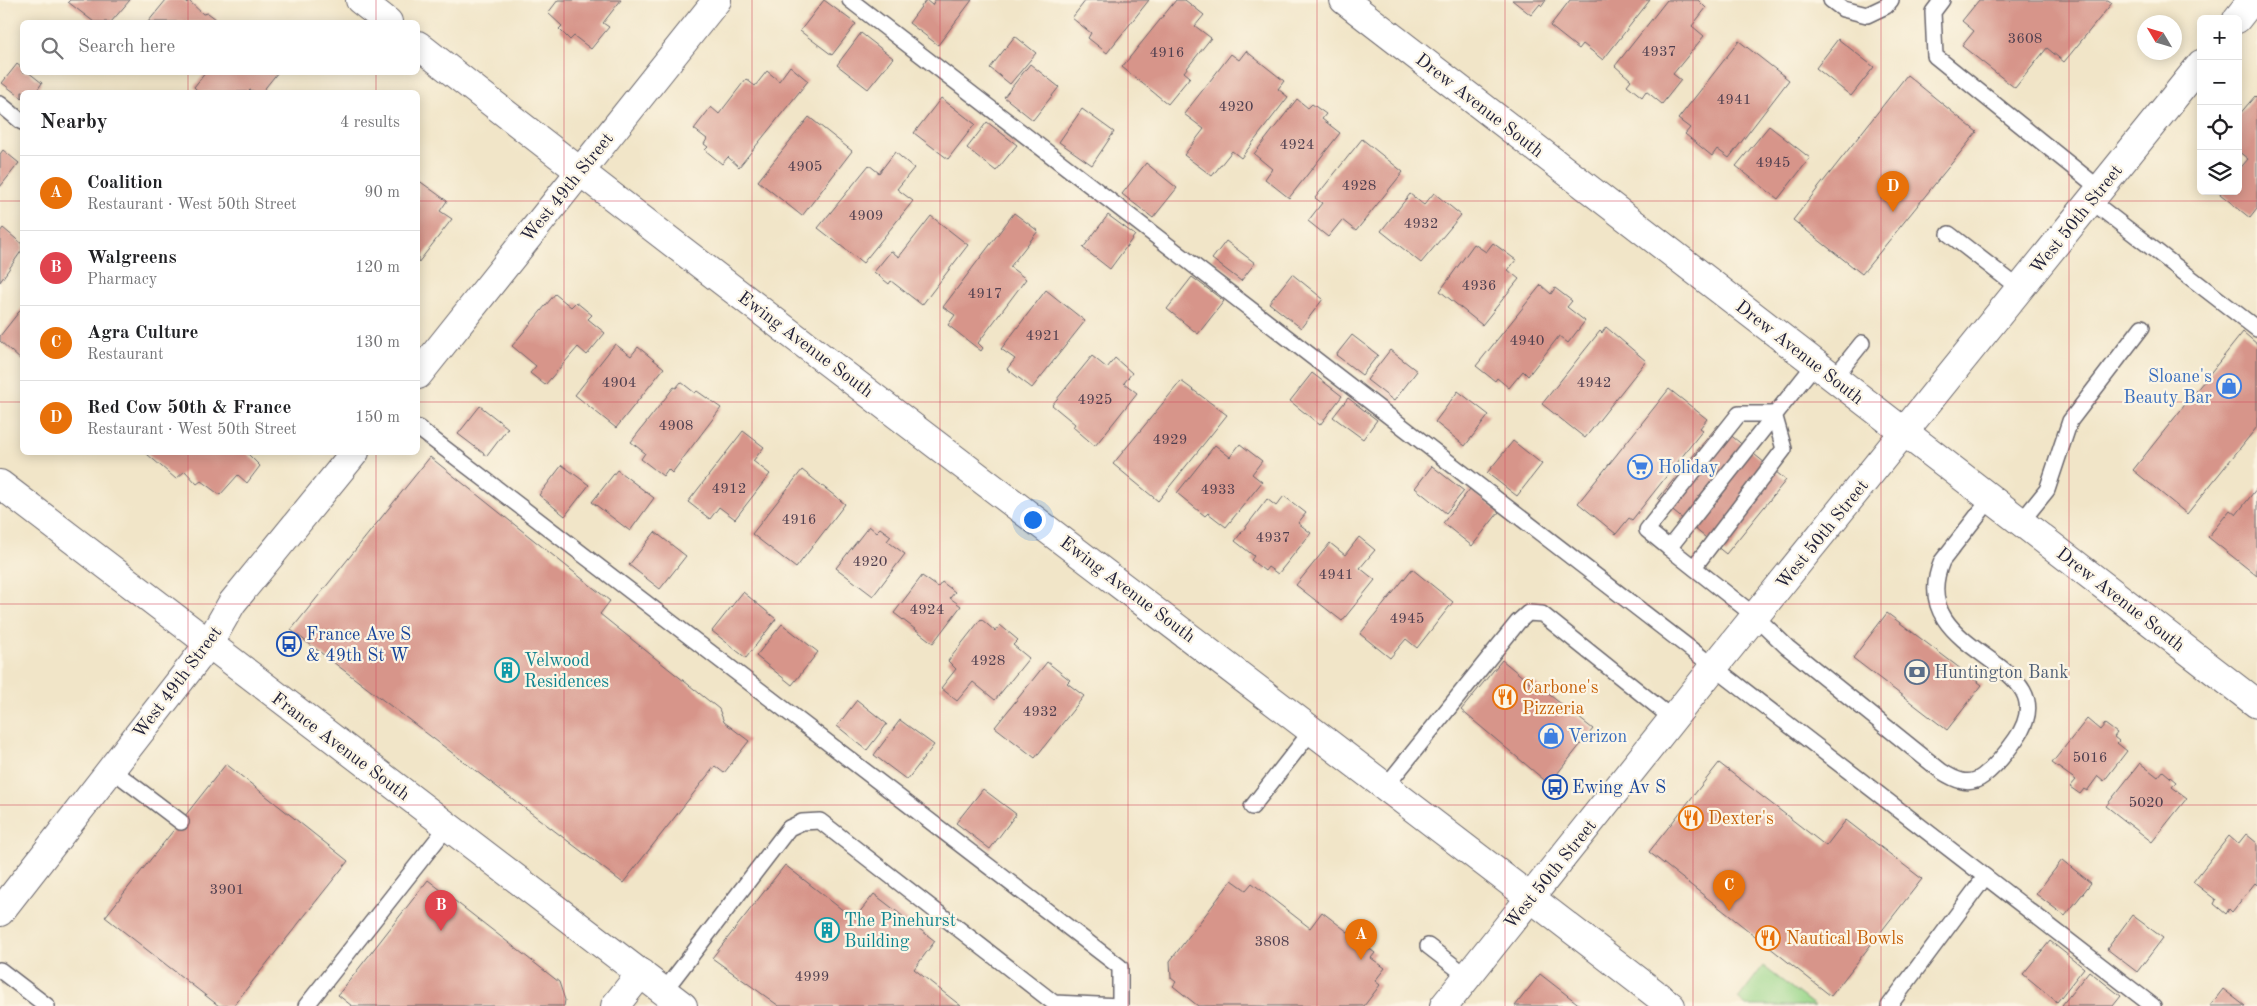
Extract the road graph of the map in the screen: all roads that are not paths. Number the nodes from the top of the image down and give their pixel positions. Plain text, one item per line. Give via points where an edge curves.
1 (360, 0) edge
2 (718, 0) edge
3 (850, 0) edge
4 (1344, 0) edge
5 (1831, 0) edge
6 (1891, 0) edge
7 (1942, 0) edge
8 (2252, 0) edge
9 (2240, 15) edge
10 (385, 20) edge
11 (420, 47) edge
12 (2197, 69) edge
13 (0, 104) edge
14 (20, 120) edge
15 (580, 172) junction
16 (2095, 195) junction
17 (1949, 234) dead end
18 (2020, 289) junction
19 (2142, 327) dead end
20 (2257, 329) edge
21 (1862, 344) dead end
22 (1824, 371) junction
23 (420, 372) edge
24 (1774, 414) junction
25 (420, 430) edge
26 (1904, 432) junction
27 (353, 455) edge
28 (0, 484) edge
29 (1991, 498) junction
30 (2021, 522) junction
31 (1669, 548) junction
32 (1694, 567) junction
33 (1755, 616) junction
34 (208, 645) junction
35 (1714, 667) junction
36 (2257, 704) edge
37 (1673, 719) junction
38 (1313, 730) junction
39 (111, 769) junction
40 (1386, 786) junction
41 (1252, 807) dead end
42 (180, 822) dead end
43 (447, 827) junction
44 (1985, 876) junction
45 (1532, 897) junction
46 (0, 912) edge
47 (1428, 946) dead end
48 (0, 970) edge
49 (641, 973) junction
50 (1468, 977) junction
51 (674, 999) edge
52 (47, 1006) edge
53 (306, 1006) edge
54 (615, 1006) edge
55 (1120, 1006) edge
56 (1444, 1006) edge
57 (1671, 1006) edge
58 (1889, 1006) edge
59 (2153, 1006) edge

1 - 10 street
2 - 15 street, West 49th Street
3 - 35 lane
4 - 22 street, Drew Avenue South
5 - 6 lane via 1843,9 1867,15
7 - 16 lane via 1933,12 1935,56
8 - 9 street
11 - 15 street, Ewing Avenue South
12 - 16 street, West 50th Street
13 - 14 lane
15 - 23 street, West 49th Street
15 - 38 street, Ewing Avenue South
16 - 18 street, West 50th Street
16 - 20 lane
17 - 18 lane
18 - 26 street, West 50th Street
19 - 30 lane via 2070,421 2047,490
21 - 22 lane
22 - 24 lane
22 - 26 street, Drew Avenue South
24 - 31 lane
24 - 31 lane via 1739,414 1647,530
24 - 32 lane via 1784,449
25 - 55 lane via 1120,967
26 - 29 street, Drew Avenue South
26 - 33 street, West 50th Street
27 - 34 street, West 49th Street via 232,604
28 - 34 street, France Avenue South
29 - 30 street, Drew Avenue South
29 - 33 lane via 1942,561 1937,572 1937,602 1940,615 1950,627 2024,690 2028,714 2022,730 2006,752 1974,782 1962,782 1941,772 1787,647
30 - 36 street, Drew Avenue South
31 - 32 lane
32 - 33 lane
33 - 35 street, West 50th Street
34 - 39 street, West 49th Street
34 - 43 street, France Avenue South
35 - 37 street, West 50th Street
35 - 44 lane
37 - 40 lane via 1542,614 1528,613
37 - 45 street, West 50th Street
38 - 40 street, Ewing Avenue South
38 - 41 lane
39 - 42 lane
39 - 46 street, West 49th Street
40 - 45 street, Ewing Avenue South
43 - 49 street, France Avenue South
43 - 53 lane
44 - 58 lane
44 - 59 lane
45 - 50 street, West 50th Street
45 - 57 street, Ewing Avenue South
47 - 50 lane
48 - 52 lane
49 - 51 street, France Avenue South
49 - 54 street
50 - 56 street, West 50th Street
51 - 55 lane via 789,828 802,822 820,821 1054,1002

